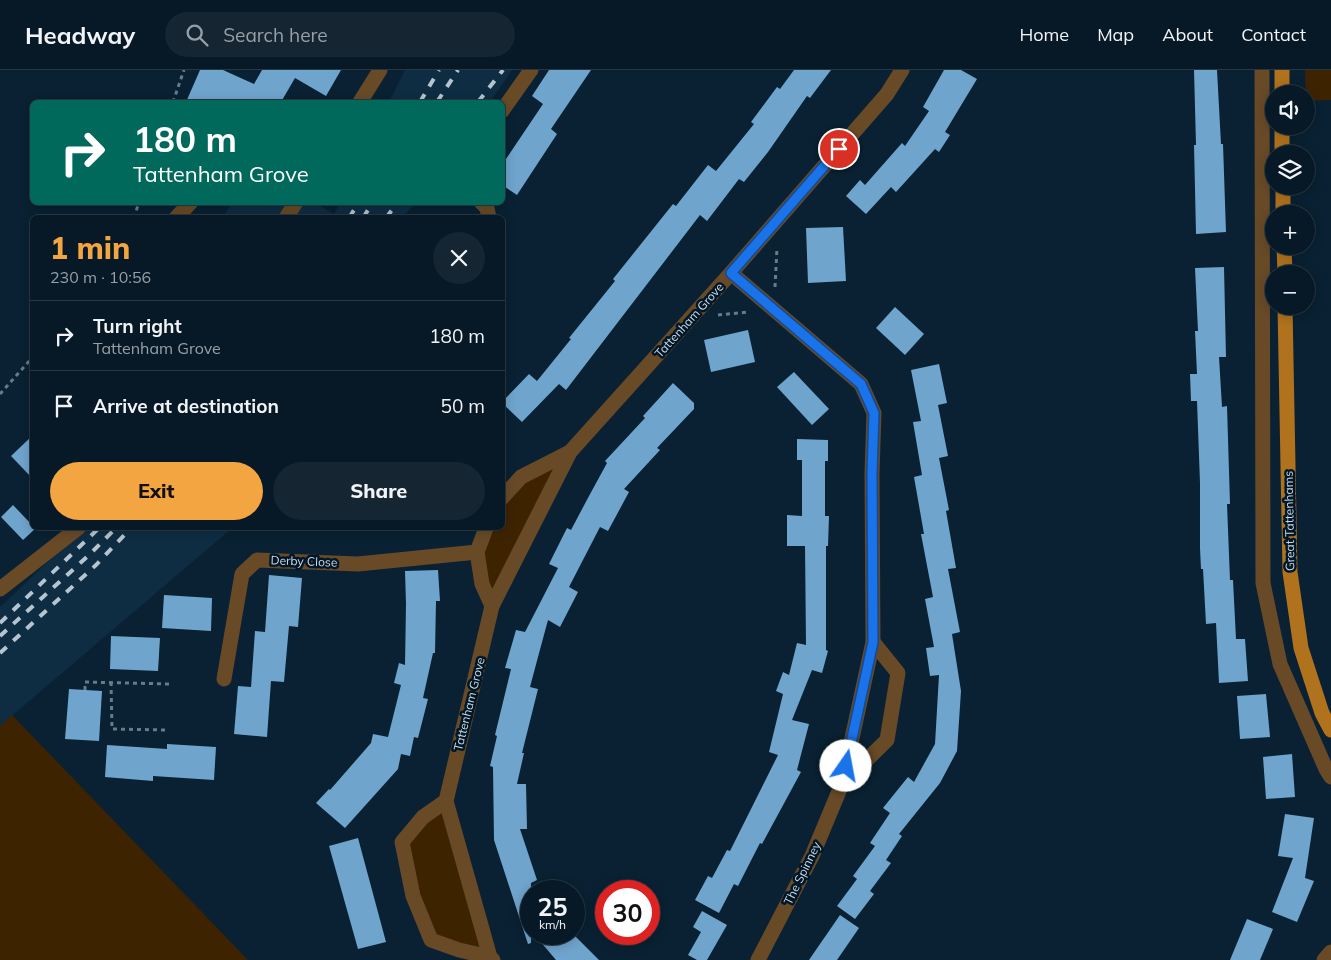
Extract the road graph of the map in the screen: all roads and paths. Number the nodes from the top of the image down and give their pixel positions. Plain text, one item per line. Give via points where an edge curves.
1 (184, 70) edge
2 (380, 70) edge
3 (531, 70) edge
4 (902, 70) edge
5 (1262, 70) edge
6 (1282, 70) edge
7 (1282, 85) edge
8 (174, 100) edge
9 (361, 100) edge
10 (505, 107) edge
11 (188, 205) edge
12 (179, 215) edge
13 (779, 218) junction
14 (731, 273) junction
15 (773, 308) junction
16 (1285, 315) edge
17 (690, 319) junction
18 (30, 360) edge
19 (0, 394) edge
20 (570, 452) junction
21 (505, 495) edge
22 (75, 530) edge
23 (485, 530) edge
24 (477, 552) junction
25 (0, 589) edge
26 (492, 606) junction
27 (873, 642) junction
28 (224, 679) dead end
29 (112, 682) junction
30 (170, 684) dead end
31 (84, 690) dead end
32 (165, 730) dead end
33 (1331, 730) edge
34 (1331, 777) edge
35 (842, 784) junction
36 (446, 801) junction
37 (1331, 952) edge
38 (491, 958) edge
39 (758, 960) edge
40 (1324, 960) edge

1 - 8 path
2 - 9 street
3 - 10 street
4 - 13 street, Tattenham Grove via 887,94
5 - 34 street via 1263,583 1280,664
6 - 7 main road
11 - 12 street
13 - 14 street, Tattenham Grove
13 - 15 path
14 - 15 street, The Spinney
14 - 17 street, Tattenham Grove
15 - 17 path
15 - 27 street, The Spinney via 861,384 874,413
16 - 33 main road, Great Tattenhams via 1290,572 1302,648 1322,713
17 - 20 street, Tattenham Grove
18 - 19 path
20 - 21 street, Tattenham Grove via 521,477
20 - 26 street, Tattenham Grove
22 - 25 street
23 - 24 street
24 - 26 street via 482,584
24 - 28 street, Derby Close via 358,564 257,560 242,574
26 - 36 street, Tattenham Grove
27 - 35 street, The Spinney
27 - 35 street, The Spinney via 898,673 887,740
29 - 30 path
29 - 31 path via 85,682
29 - 32 path via 112,729
35 - 39 street, The Spinney via 812,856
36 - 38 street, Tattenham Grove
36 - 38 street, Tattenham Grove via 423,817 402,842 413,896 431,940
37 - 40 street

